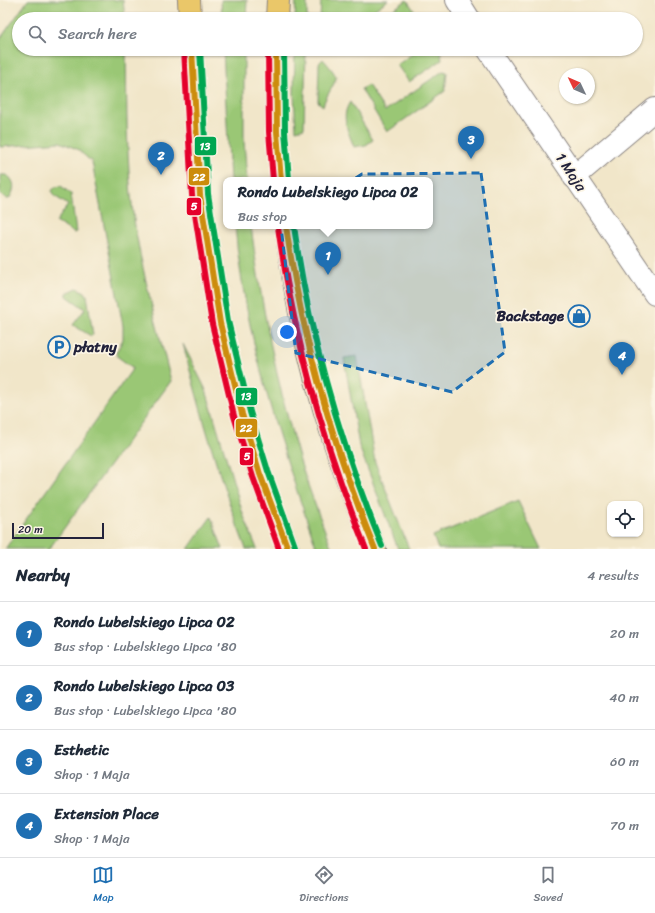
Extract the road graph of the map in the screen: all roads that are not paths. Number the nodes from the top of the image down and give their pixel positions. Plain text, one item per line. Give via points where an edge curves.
1 (189, 0) edge
2 (278, 0) edge
3 (457, 0) edge
4 (190, 12) edge
5 (277, 12) edge
6 (465, 12) edge
7 (192, 56) edge
8 (276, 56) edge
9 (493, 56) edge
10 (655, 109) edge
11 (281, 177) edge
12 (574, 177) junction
13 (286, 229) edge
14 (655, 294) edge
15 (288, 549) edge
16 (375, 549) edge

1 - 4 main road
2 - 5 main road
3 - 6 street
7 - 15 main road via 200,194 220,323 258,467
8 - 11 main road via 277,132
9 - 12 street, 1 Maja
10 - 12 street
12 - 14 street, 1 Maja
13 - 16 main road via 297,297 315,379 347,477

